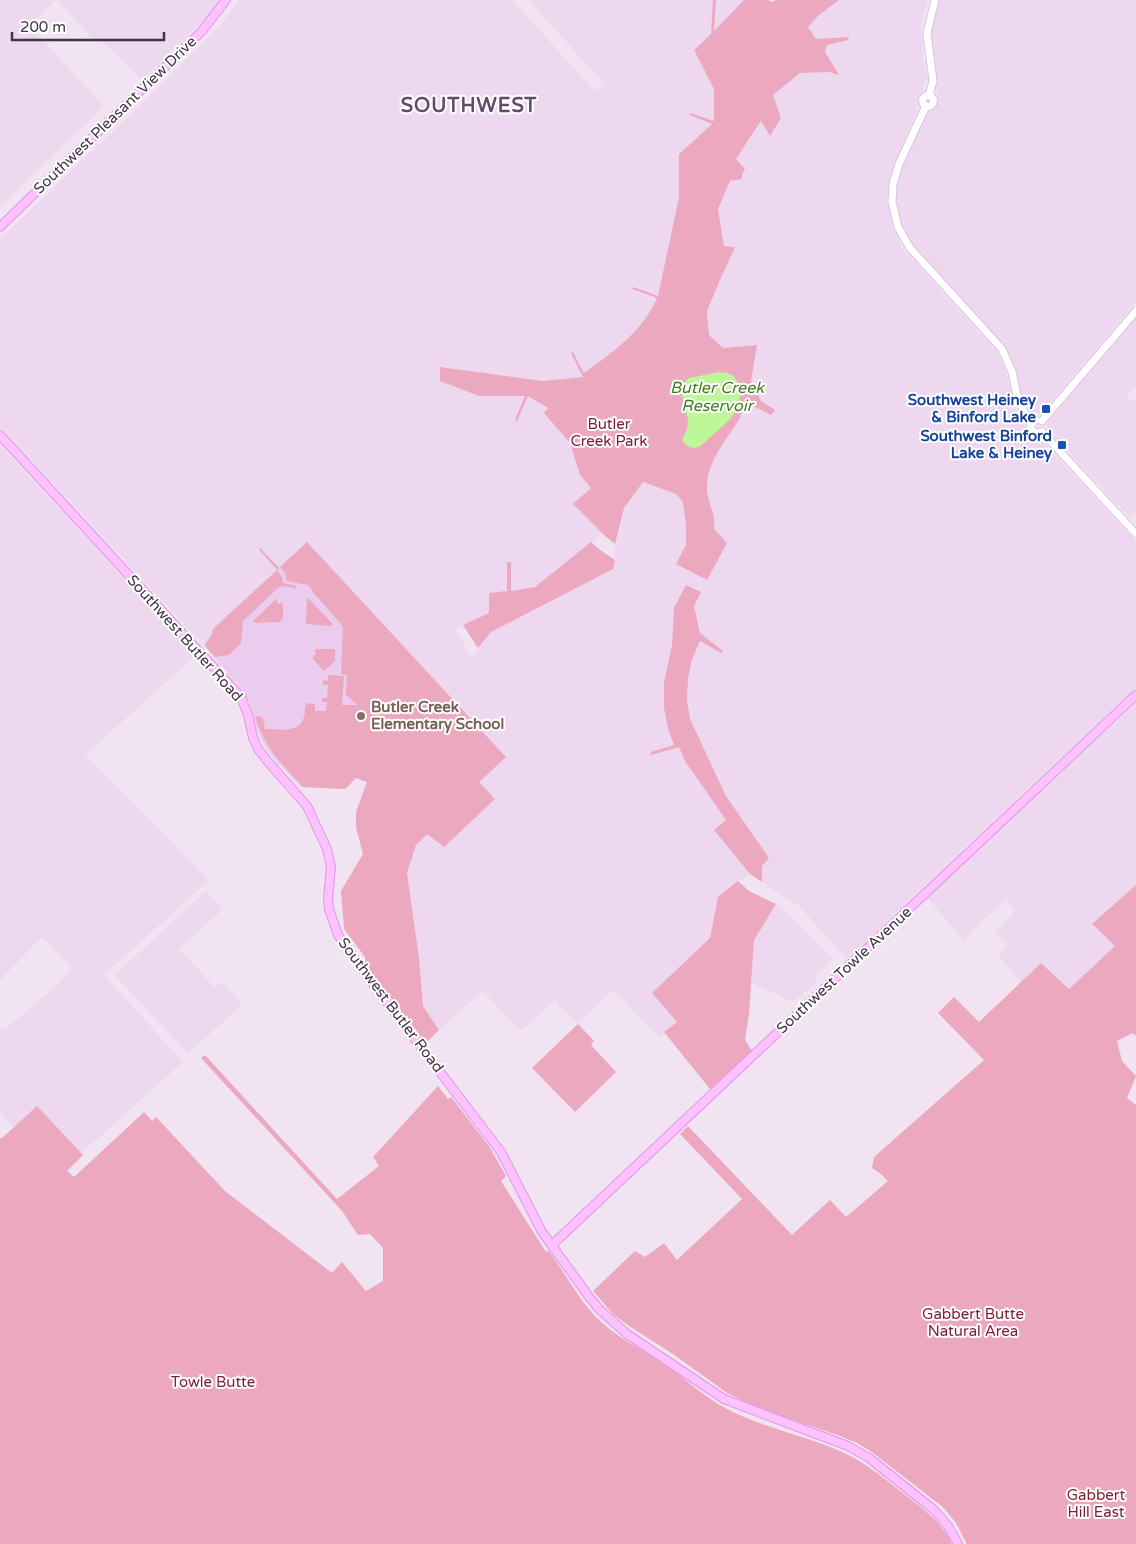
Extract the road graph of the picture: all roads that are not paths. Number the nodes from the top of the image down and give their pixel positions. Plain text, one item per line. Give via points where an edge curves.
1 (226, 0) edge
2 (935, 0) edge
3 (0, 227) edge
4 (1136, 312) edge
5 (1042, 421) junction
6 (1032, 422) junction
7 (1042, 432) junction
8 (0, 435) edge
9 (1136, 534) edge
10 (1136, 695) edge
11 (552, 1245) junction
12 (958, 1544) edge

1 - 3 main road, Southwest Pleasant View Drive via 202,31
2 - 6 street via 927,33 932,103 926,106 895,176 892,202 905,243 1002,349 1012,372 1018,400
4 - 5 street
5 - 6 street
5 - 7 street
6 - 7 street via 1033,432
7 - 9 street
8 - 11 main road, Southwest Butler Road via 241,697 258,749 307,806 327,849 331,867 329,909 338,935 501,1152 538,1225
10 - 11 main road, Southwest Towle Avenue
11 - 12 main road, Southwest Butler Road via 600,1310 627,1334 724,1400 857,1450 934,1510

